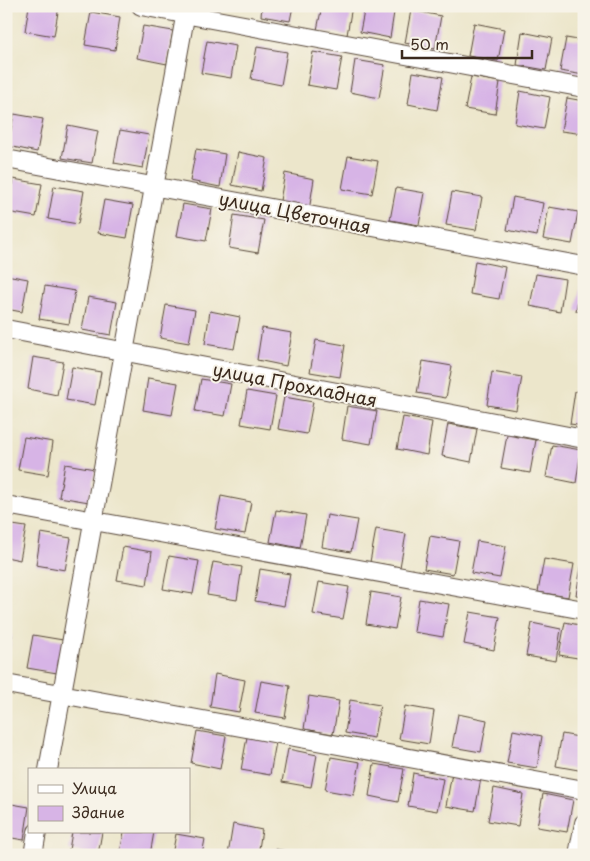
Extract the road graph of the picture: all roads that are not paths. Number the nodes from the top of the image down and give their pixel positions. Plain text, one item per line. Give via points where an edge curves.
1 (141, 6) edge
2 (186, 11) edge
3 (584, 88) edge
4 (6, 159) edge
5 (154, 185) junction
6 (584, 266) edge
7 (6, 329) edge
8 (124, 352) junction
9 (584, 439) edge
10 (6, 505) edge
11 (93, 522) junction
12 (584, 610) edge
13 (6, 684) edge
14 (62, 694) junction
15 (48, 768) edge
16 (584, 790) edge
17 (584, 823) edge
18 (37, 834) edge
19 (33, 855) edge
20 (578, 855) edge

1 - 2 street
2 - 3 street
2 - 5 street
4 - 5 street, улица Цветочная
5 - 6 street, улица Цветочная
5 - 8 street
7 - 8 street, улица Прохладная
8 - 9 street, улица Прохладная
8 - 11 street
10 - 11 street
11 - 12 street
11 - 14 street
13 - 14 street
14 - 15 street
14 - 16 street
17 - 20 street
18 - 19 street

